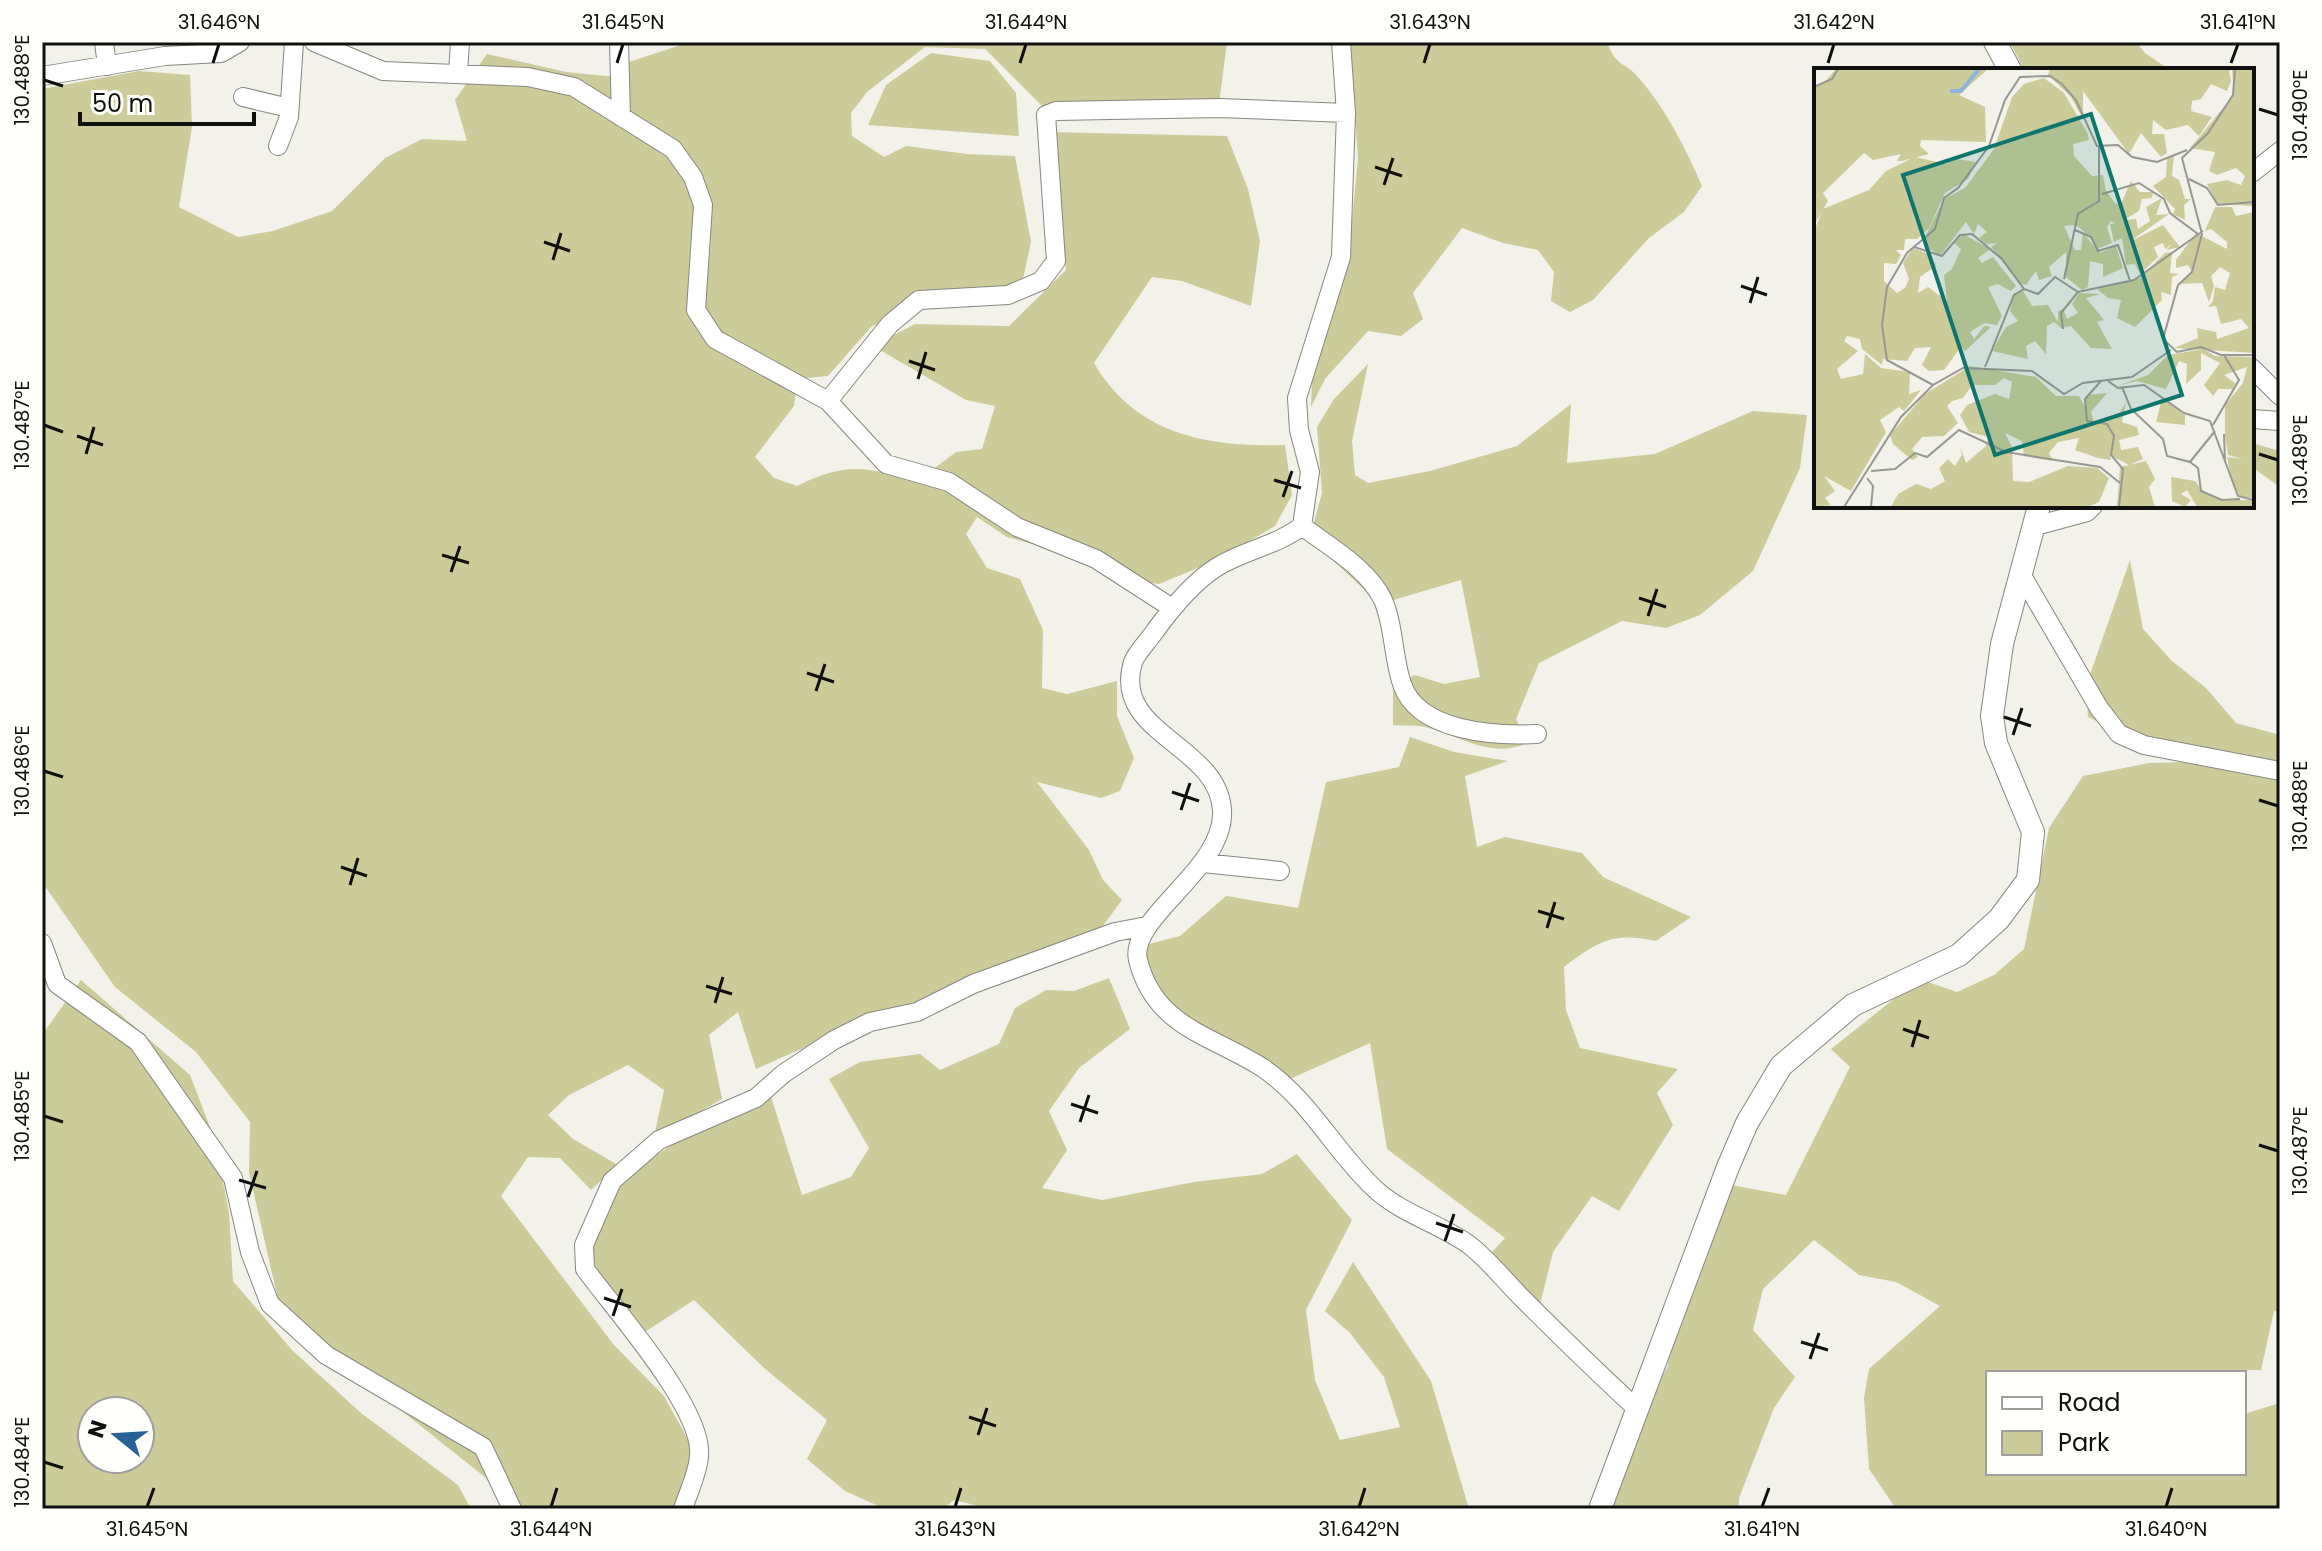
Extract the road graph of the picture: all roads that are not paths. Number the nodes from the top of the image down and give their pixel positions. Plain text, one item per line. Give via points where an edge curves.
1 (104, 42) edge
2 (240, 42) edge
3 (294, 42) edge
4 (314, 42) edge
5 (460, 42) edge
6 (619, 42) edge
7 (1341, 42) edge
8 (1995, 42) edge
9 (107, 66) junction
10 (2009, 68) edge
11 (458, 74) junction
12 (42, 76) edge
13 (243, 97) dead end
14 (289, 108) junction
15 (1346, 113) junction
16 (621, 117) junction
17 (278, 146) dead end
18 (2280, 151) edge
19 (2254, 171) edge
20 (2254, 370) edge
21 (2280, 396) edge
22 (828, 401) junction
23 (2254, 419) edge
24 (2280, 421) edge
25 (2091, 508) edge
26 (2037, 516) edge
27 (1302, 526) junction
28 (2021, 574) junction
29 (1172, 608) junction
30 (1537, 734) dead end
31 (2280, 771) edge
32 (1203, 863) junction
33 (1280, 871) dead end
34 (1147, 926) junction
35 (42, 943) edge
36 (1636, 1408) junction
37 (512, 1509) edge
38 (683, 1509) edge
39 (1600, 1509) edge

1 - 9 street
2 - 9 street via 221,53
3 - 14 street
4 - 11 street via 383,71
5 - 11 street
6 - 16 street
7 - 15 street
8 - 10 street
9 - 12 street
11 - 16 street via 528,77 574,87
13 - 14 street
14 - 17 street
15 - 22 street via 1220,108 1046,115 1056,261 1041,281 1008,295 919,300 890,324
15 - 27 street via 1341,257 1297,398 1310,472
16 - 22 street via 673,149 693,177 703,205 696,310 715,339
18 - 19 street
20 - 21 street
22 - 29 street via 886,464 949,482 1017,527 1096,559
23 - 24 street
25 - 26 street
26 - 28 street
27 - 29 street via 1283,540 1216,568
27 - 30 street via 1367,577 1383,601 1403,687 1417,709 1492,734
28 - 31 street via 2119,734 2144,745
28 - 36 street via 2002,644 1992,716 1996,743 2033,832 2028,880 1999,919 1959,955 1853,1005 1781,1066 1728,1167
29 - 32 street via 1133,662 1132,692 1148,725 1187,751 1215,780 1222,810 1220,835
32 - 33 street
32 - 34 street
34 - 36 street via 1137,957 1167,1015 1263,1068 1296,1094 1374,1189 1468,1244
34 - 38 street via 1115,932 973,984 917,1012 870,1022 783,1074 756,1098 659,1140 612,1181 584,1245 585,1269 674,1388 695,1428 699,1456
35 - 37 street via 57,984 138,1042 233,1178 250,1252 270,1304 326,1355 483,1447
36 - 39 street

